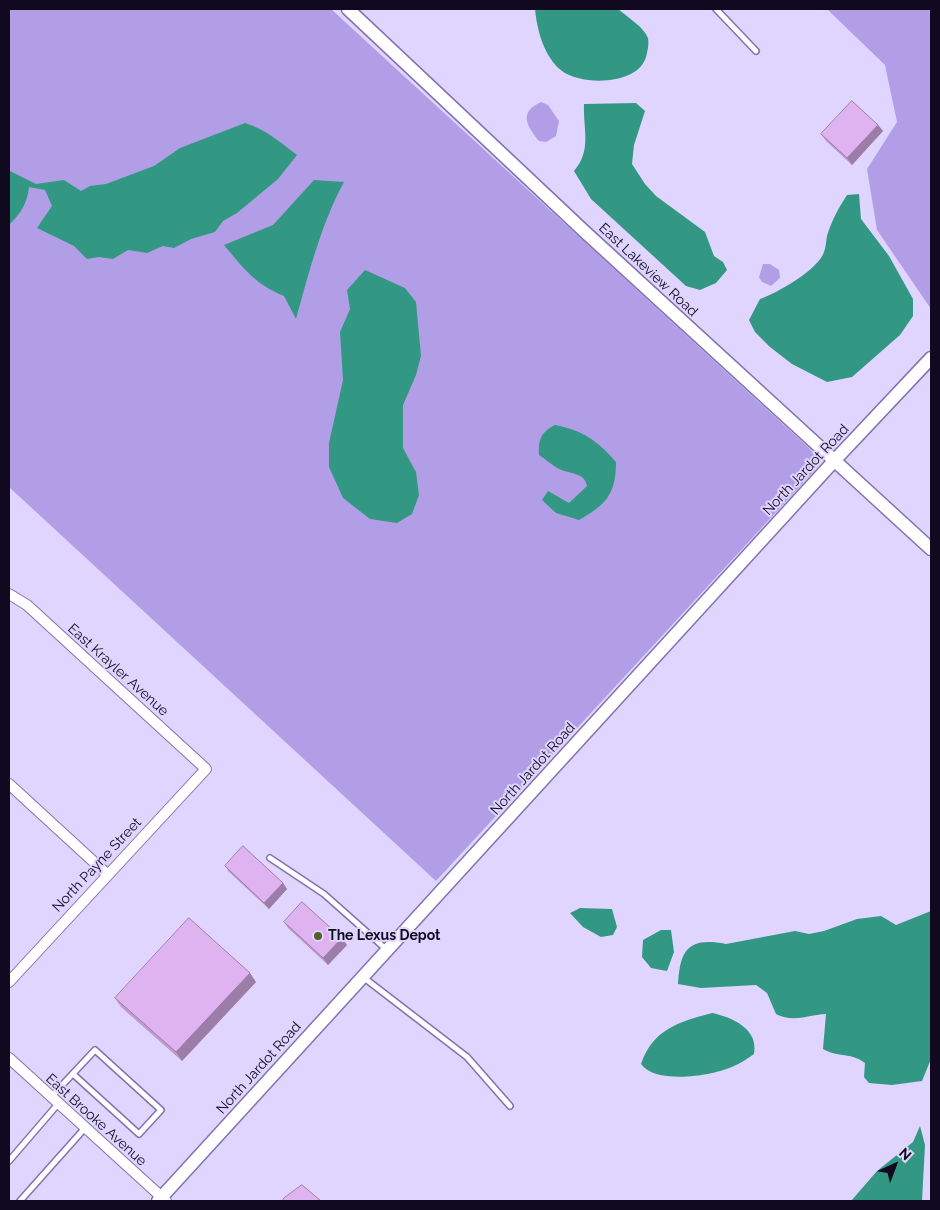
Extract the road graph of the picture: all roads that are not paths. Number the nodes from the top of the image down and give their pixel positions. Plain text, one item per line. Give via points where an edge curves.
1 (348, 9) edge
2 (716, 9) edge
3 (756, 51) dead end
4 (931, 358) edge
5 (834, 461) junction
6 (931, 549) edge
7 (9, 594) edge
8 (206, 769) joint
9 (9, 784) edge
10 (270, 858) dead end
11 (107, 874) junction
12 (387, 950) junction
13 (362, 977) junction
14 (9, 982) edge
15 (9, 1058) edge
16 (73, 1074) junction
17 (55, 1100) junction
18 (510, 1106) dead end
19 (85, 1128) junction
20 (9, 1161) edge
21 (162, 1200) edge
22 (20, 1201) edge

1 - 5 street, East Lakeview Road
2 - 3 lane
4 - 5 street, North Jardot Road
5 - 6 street, East Lakeview Road
5 - 12 street, North Jardot Road
7 - 8 street, East Krayler Avenue via 27,605
8 - 11 street, North Payne Street
9 - 11 street
10 - 12 lane via 324,894
11 - 14 street, North Payne Street
12 - 13 street, North Jardot Road
13 - 18 lane via 467,1058
13 - 21 street, North Jardot Road
15 - 17 street, East Brooke Avenue
16 - 16 lane via 95,1050 161,1110 139,1134
16 - 17 lane
17 - 19 street, East Brooke Avenue
17 - 20 lane
19 - 21 street, East Brooke Avenue
19 - 22 lane

